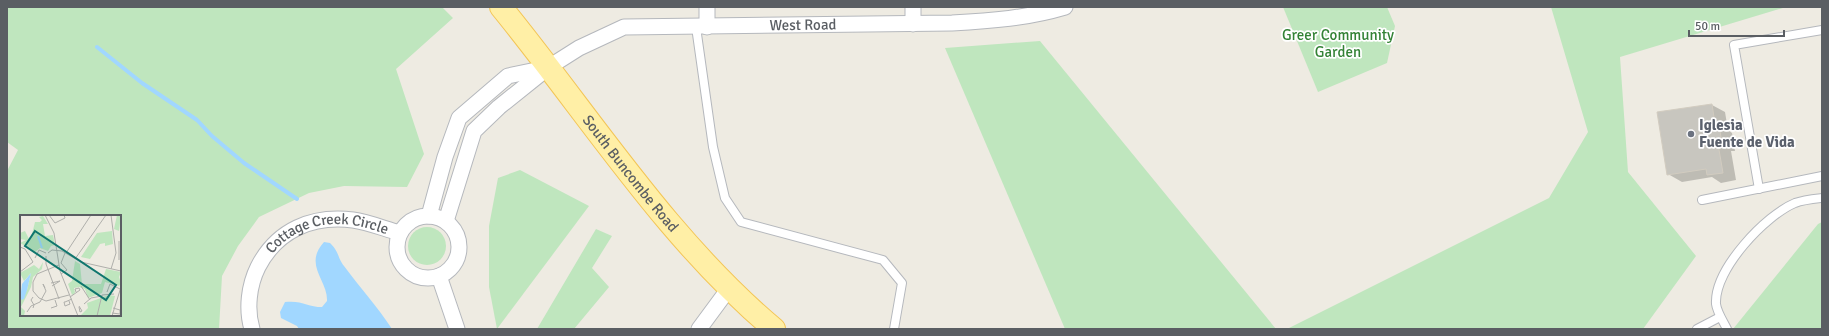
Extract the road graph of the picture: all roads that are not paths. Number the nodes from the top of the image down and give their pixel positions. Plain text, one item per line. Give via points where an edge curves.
1 (501, 7) edge
2 (707, 7) edge
3 (913, 7) edge
4 (1065, 7) edge
5 (913, 24) junction
6 (701, 27) junction
7 (1822, 30) edge
8 (549, 67) junction
9 (1822, 176) edge
10 (1758, 189) junction
11 (1822, 198) edge
12 (1702, 200) dead end
13 (429, 216) junction
14 (446, 221) junction
15 (400, 233) junction
16 (439, 276) junction
17 (730, 287) junction
18 (1720, 317) junction
19 (252, 329) edge
20 (457, 329) edge
21 (699, 329) edge
22 (774, 329) edge
23 (894, 329) edge
24 (1697, 329) edge
25 (1727, 329) edge

1 - 8 main road, South Buncombe Road
2 - 6 street
3 - 5 street
4 - 5 street, West Road via 1005,20
5 - 6 street, West Road
6 - 8 street, West Road via 624,27 579,48
6 - 23 lane via 713,147 725,198 741,222 883,260 902,283
7 - 10 lane via 1734,45
8 - 13 street via 508,76 459,118
8 - 14 street via 499,107 474,131
8 - 17 main road, South Buncombe Road via 624,169 660,213 696,254
9 - 10 lane
10 - 12 lane
11 - 18 lane via 1796,202 1780,211 1738,250 1719,287 1716,303
13 - 14 street
13 - 15 street via 412,220
14 - 16 street via 457,236 458,255 454,264
15 - 16 street via 397,254 401,264 418,276
15 - 19 street, Cottage Creek Circle via 352,220 310,222 298,226 265,254 254,274 248,299 248,319
16 - 20 street
17 - 21 street
17 - 22 main road, South Buncombe Road
18 - 24 lane
18 - 25 lane

